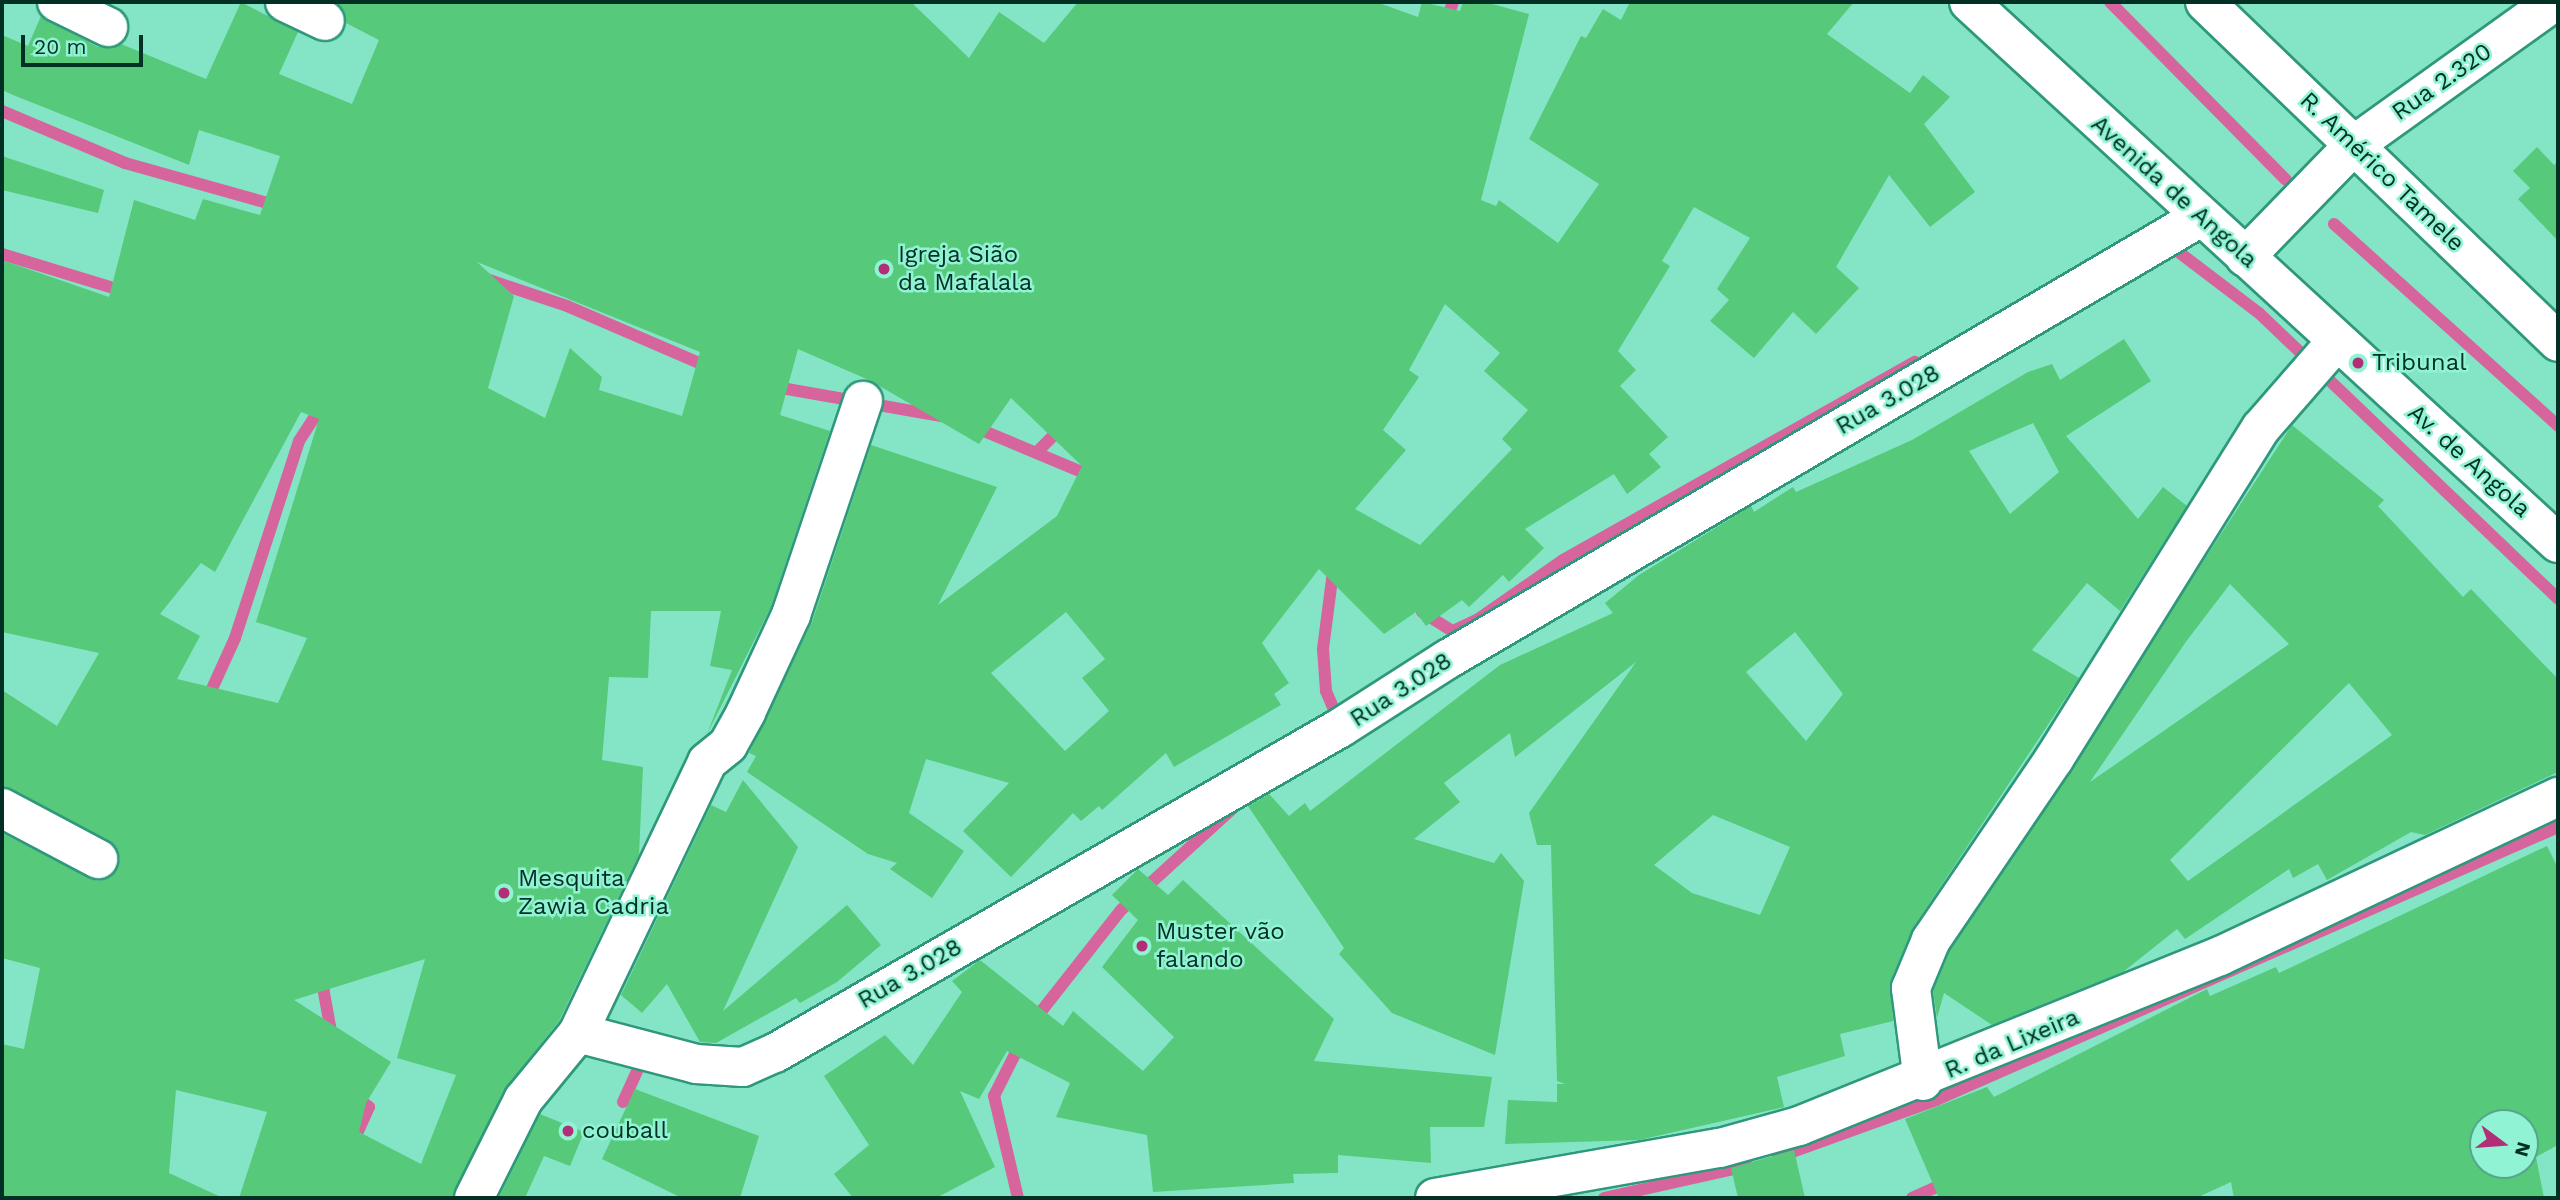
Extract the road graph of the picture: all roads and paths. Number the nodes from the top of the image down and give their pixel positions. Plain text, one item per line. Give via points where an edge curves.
1 (57, 2) edge
2 (285, 2) edge
3 (1969, 2) edge
4 (2205, 2) edge
5 (2554, 2) edge
6 (325, 21) dead end
7 (108, 27) dead end
8 (2354, 145) junction
9 (2199, 218) junction
10 (2245, 257) junction
11 (2336, 342) junction
12 (2558, 342) edge
13 (2380, 380) joint
14 (863, 401) dead end
15 (2558, 542) edge
16 (2558, 797) edge
17 (2, 808) edge
18 (98, 859) dead end
19 (578, 1033) junction
20 (1923, 1081) junction
21 (474, 1198) edge
22 (1435, 1198) edge

1 - 7 street
2 - 6 street
3 - 9 street, Avenida de Angola
4 - 8 street, R. Américo Tamele
5 - 8 street, Rua 2.320
8 - 10 street, Rua 2.320
8 - 12 street, R. Américo Tamele
9 - 10 street, Avenida de Angola
9 - 19 street, Rua 3.028 via 1448,659 1340,729 775,1053 743,1067 696,1064
10 - 11 street, Avenida de Angola
11 - 13 street, Avenida de Angola
11 - 20 street via 2261,428 2054,759 1931,940 1911,988
13 - 15 street, Av. de Angola
14 - 19 street via 792,615 728,745 707,762
16 - 20 street, R. da Lixeira via 2220,957
17 - 18 street
19 - 21 street via 523,1100
20 - 22 street, R. da Lixeira via 1720,1148

